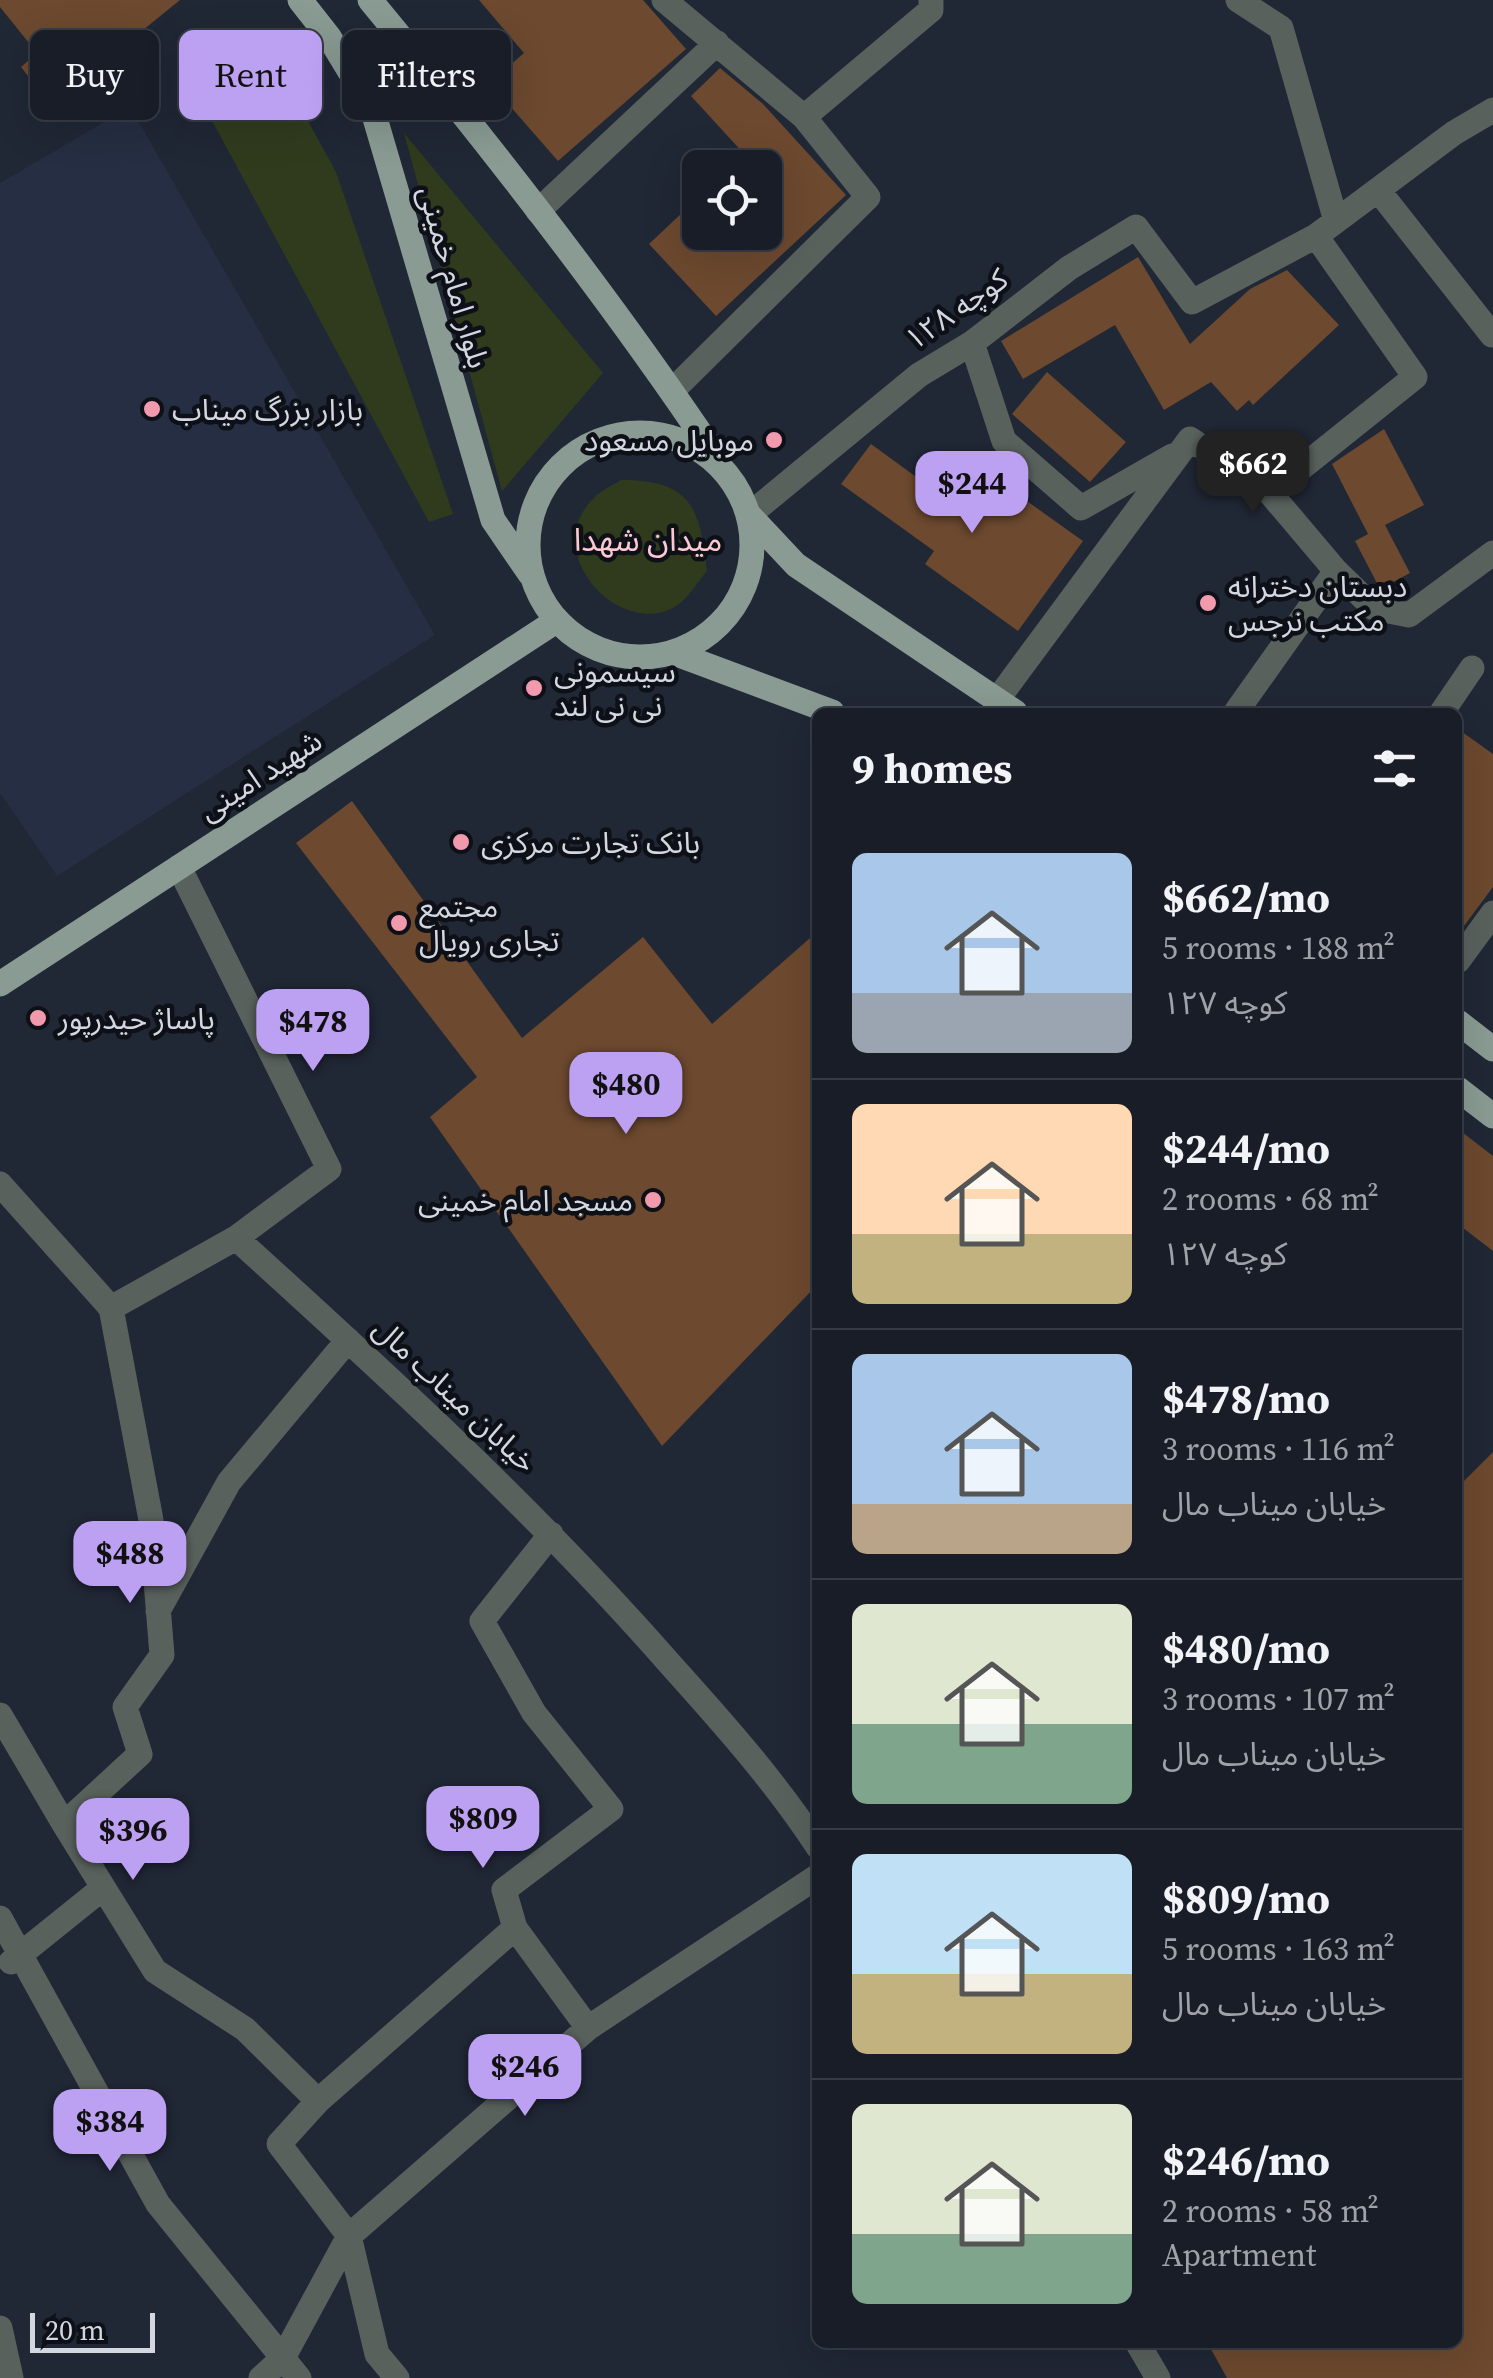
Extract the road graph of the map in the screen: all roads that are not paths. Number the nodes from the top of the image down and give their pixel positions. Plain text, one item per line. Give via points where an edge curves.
1 (300, 0) edge
2 (370, 0) edge
3 (664, 0) edge
4 (931, 0) edge
5 (1238, 0) edge
6 (1270, 0) edge
7 (1282, 28) junction
8 (717, 43) junction
9 (1493, 110) edge
10 (804, 116) junction
11 (1378, 190) junction
12 (538, 211) junction
13 (1326, 228) junction
14 (1492, 335) edge
15 (972, 343) junction
16 (672, 392) junction
17 (1185, 445) junction
18 (726, 472) junction
19 (1270, 493) junction
20 (749, 514) junction
21 (1493, 554) edge
22 (1336, 570) junction
23 (533, 578) junction
24 (556, 620) junction
25 (674, 652) junction
26 (1472, 668) dead end
27 (1006, 706) edge
28 (821, 708) edge
29 (1239, 708) edge
30 (1445, 708) edge
31 (179, 867) junction
32 (1493, 912) edge
33 (1462, 955) edge
34 (0, 984) edge
35 (1462, 1025) edge
36 (1493, 1050) edge
37 (1462, 1092) edge
38 (1493, 1116) edge
39 (0, 1184) edge
40 (236, 1238) junction
41 (111, 1308) junction
42 (348, 1340) junction
43 (550, 1534) junction
44 (158, 1612) junction
45 (0, 1714) edge
46 (64, 1824) junction
47 (812, 1838) edge
48 (812, 1880) edge
49 (103, 1888) junction
50 (0, 1918) edge
51 (515, 1928) junction
52 (15, 1958) junction
53 (588, 2028) junction
54 (318, 2101) junction
55 (349, 2236) junction
56 (0, 2328) edge
57 (1141, 2348) edge
58 (291, 2368) edge
59 (11, 2378) edge
60 (261, 2378) edge
61 (397, 2378) edge
62 (1158, 2378) edge

1 - 23 main road, بلوار امام خمینی via 372,108 493,520
2 - 12 main road
3 - 8 street
4 - 10 street via 931,10
5 - 7 street
6 - 7 street
7 - 13 street
8 - 10 street
8 - 12 street
9 - 11 street
10 - 16 street via 868,197
11 - 13 street
11 - 14 street
12 - 16 main road
13 - 15 street, کوچه ۱۲۸ via 1192,302 1136,227
13 - 19 street via 1414,377
15 - 17 street via 1004,441 1081,508
15 - 20 street, کوچه ۱۲۸ via 919,374
16 - 18 main road
17 - 19 street
17 - 27 street
18 - 20 main road
18 - 23 main road via 696,447 660,434 622,434 586,447 556,471 536,503 528,540
19 - 22 street
20 - 25 main road via 753,549 730,613 705,637
20 - 27 main road via 796,565
21 - 22 street via 1408,614 1374,608
22 - 29 street
23 - 24 main road
24 - 25 main road via 610,654
24 - 31 main road, شهید امینی
25 - 28 main road
26 - 30 street
31 - 34 main road, شهید امینی
31 - 40 street via 329,1169
32 - 33 street
35 - 36 main road
37 - 38 main road
39 - 41 street
40 - 41 street
40 - 42 street, خیابان میناب مال
41 - 44 street via 151,1520
42 - 43 street, خیابان میناب مال
42 - 44 street via 228,1482
43 - 47 street, خیابان میناب مال via 778,1786
43 - 51 street via 482,1621 534,1712 611,1810 504,1890
44 - 46 street via 162,1655 124,1708 140,1754
45 - 46 street
46 - 49 street
48 - 53 street
49 - 52 street
49 - 54 street via 155,1972 246,2029
50 - 52 street
51 - 53 street
51 - 54 street
52 - 58 street via 158,2204
53 - 55 street
54 - 55 street via 279,2144
55 - 58 street
55 - 61 street via 377,2354
56 - 59 street
57 - 62 street
58 - 60 street

